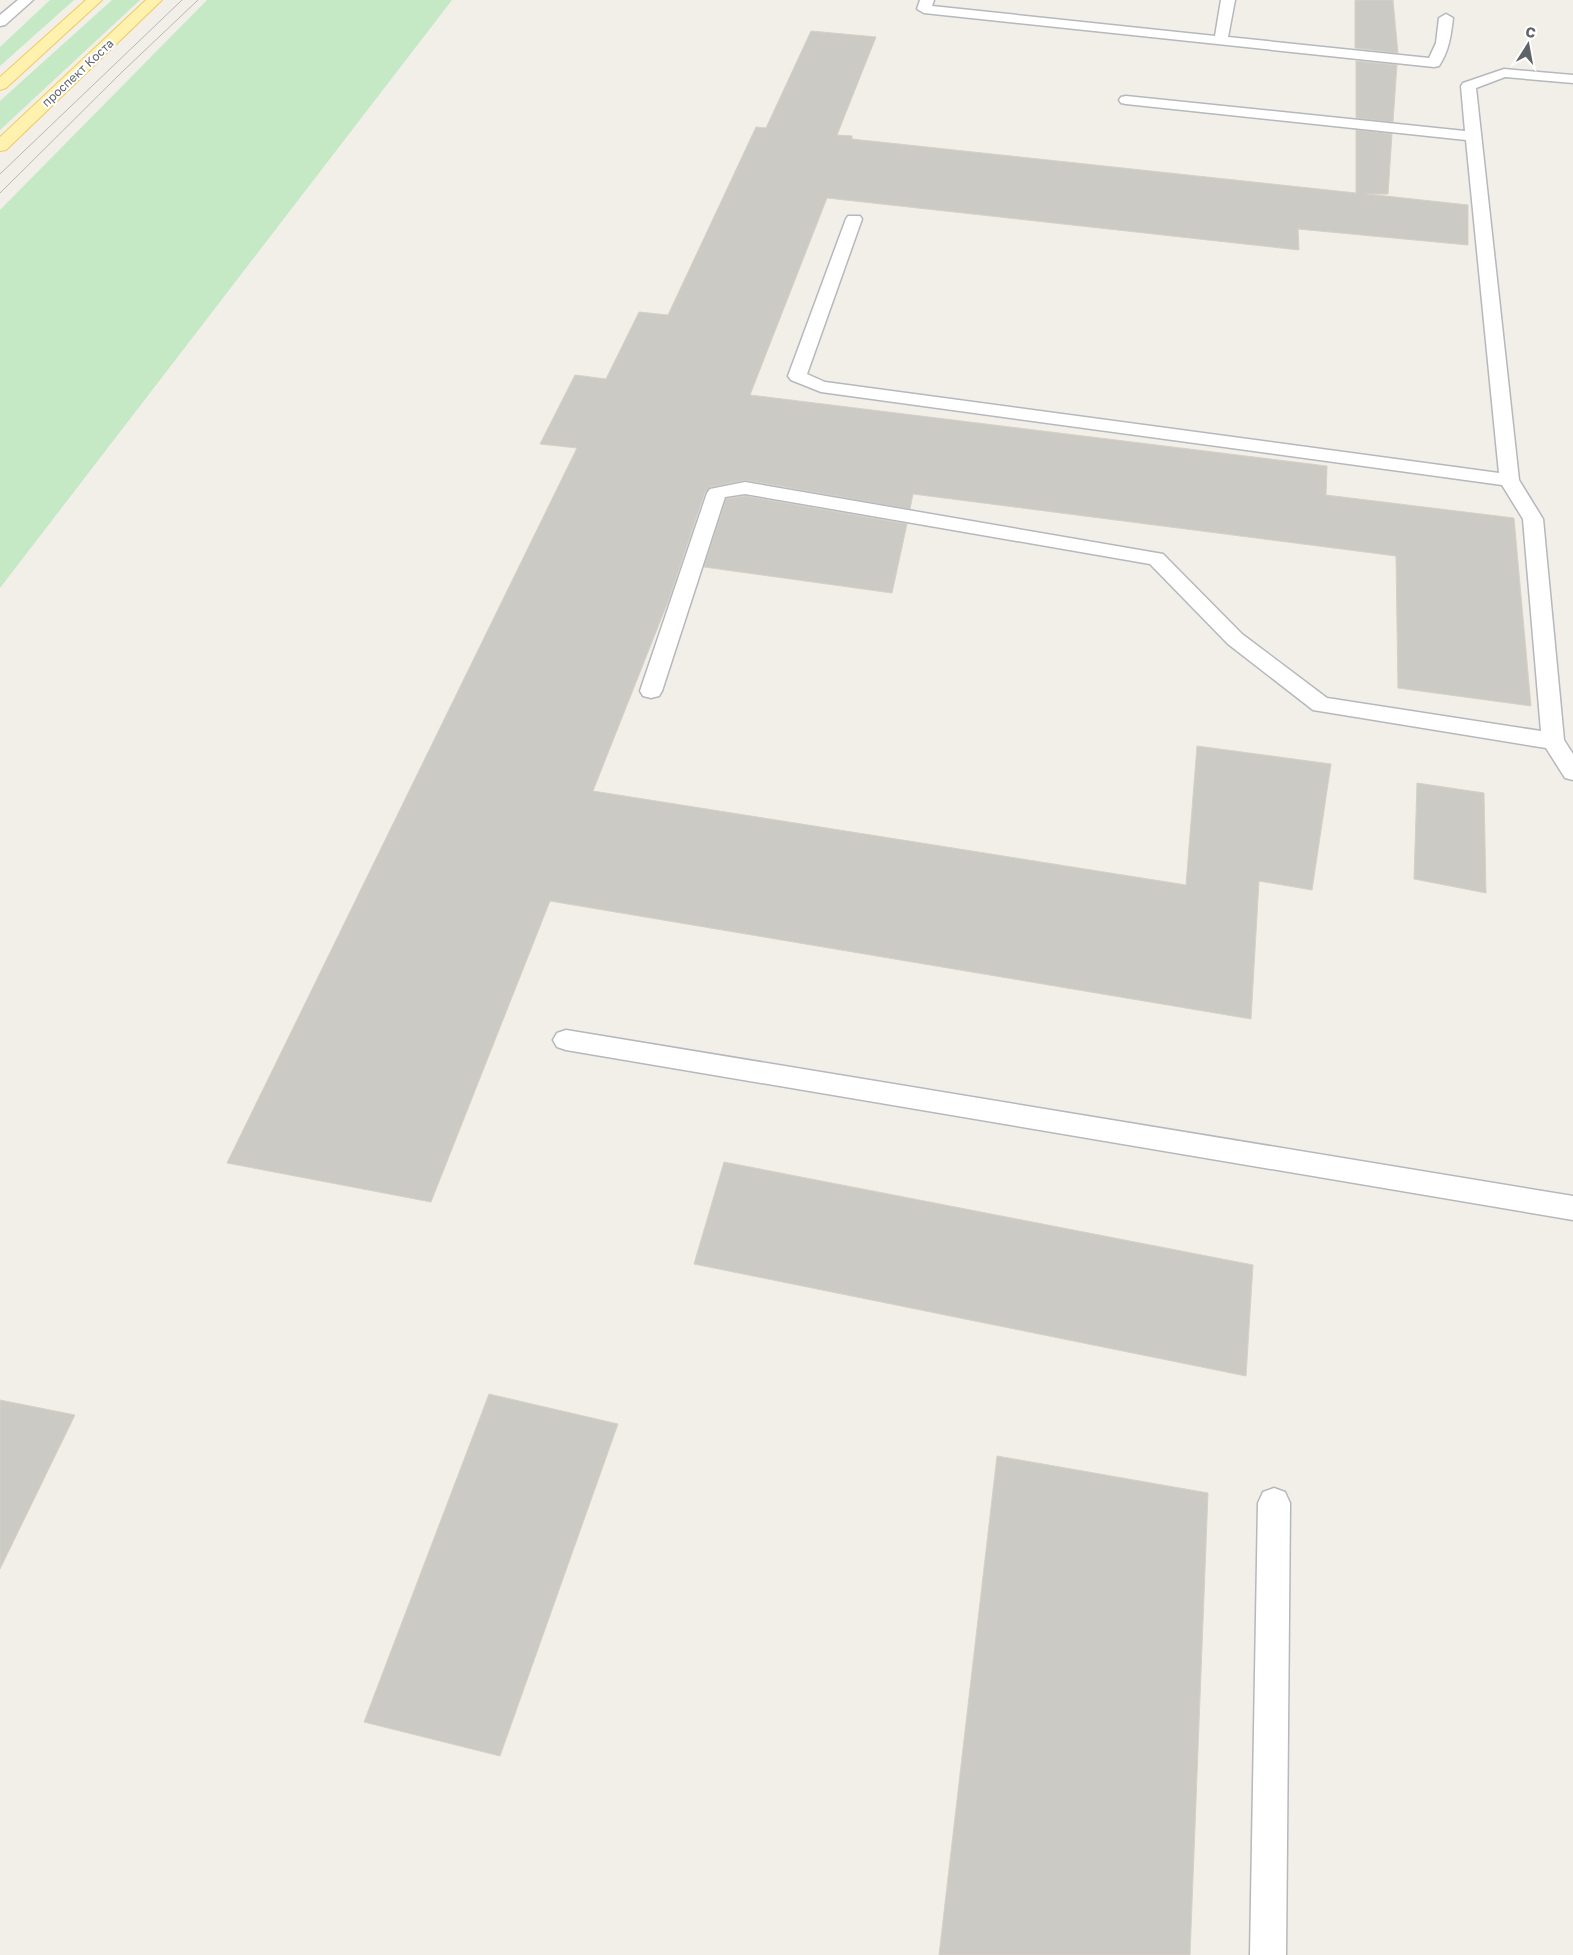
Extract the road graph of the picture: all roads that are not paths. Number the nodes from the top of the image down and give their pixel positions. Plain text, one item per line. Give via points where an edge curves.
1 (26, 0) edge
2 (95, 0) edge
3 (155, 0) edge
4 (927, 0) edge
5 (1228, 0) edge
6 (1446, 18) dead end
7 (0, 22) edge
8 (1221, 40) junction
9 (1573, 79) edge
10 (0, 85) edge
11 (1126, 100) dead end
12 (1474, 136) junction
13 (0, 146) edge
14 (854, 219) dead end
15 (1509, 480) junction
16 (651, 691) dead end
17 (1553, 741) junction
18 (1573, 772) edge
19 (566, 1040) dead end
20 (1573, 1208) edge
21 (1274, 1503) dead end
22 (1268, 1955) edge

1 - 7 lane
2 - 10 main road
3 - 13 main road, проспект Коста
4 - 8 lane via 924,9
5 - 8 lane
6 - 8 lane via 1444,43 1434,63
9 - 12 lane via 1504,73 1468,86
11 - 12 lane
12 - 15 lane
14 - 15 lane via 797,376 821,387
15 - 17 lane via 1534,519
16 - 17 lane via 717,493 745,488 1156,559 1235,639 1321,705
17 - 18 lane
19 - 20 lane
21 - 22 lane

